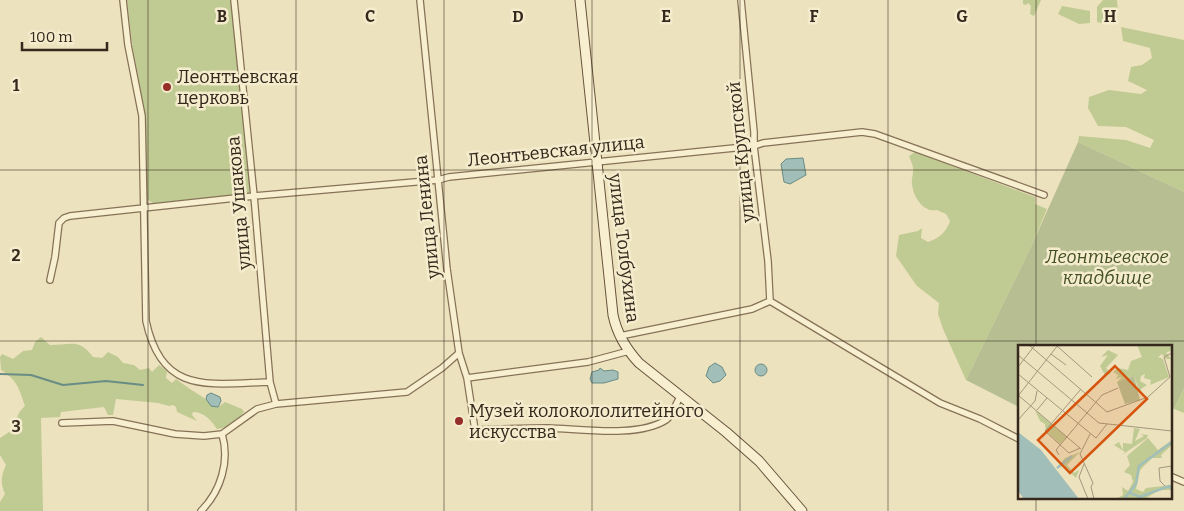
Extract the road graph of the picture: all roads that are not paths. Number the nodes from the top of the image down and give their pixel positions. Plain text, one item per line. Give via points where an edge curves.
1 (123, 0) edge
2 (234, 0) edge
3 (420, 0) edge
4 (580, 0) edge
5 (741, 0) edge
6 (754, 146) junction
7 (597, 161) junction
8 (438, 180) junction
9 (1044, 195) dead end
10 (254, 196) junction
11 (144, 208) junction
12 (50, 280) dead end
13 (770, 301) junction
14 (620, 336) junction
15 (629, 351) junction
16 (459, 353) junction
17 (467, 378) junction
18 (270, 382) junction
19 (680, 397) junction
20 (276, 404) junction
21 (62, 424) dead end
22 (222, 434) junction
23 (1018, 438) edge
24 (1172, 477) edge
25 (1184, 482) edge
26 (201, 511) edge
27 (802, 511) edge

1 - 11 street via 142,116
2 - 10 street, улица Ушакова
3 - 8 street, улица Ленина
4 - 7 main road, улица Толбухина
5 - 6 street, улица Крупской
6 - 7 street, Леонтьевская улица
6 - 9 street, Леонтьевская улица via 862,132 875,134
6 - 13 street, улица Крупской
7 - 8 street, Леонтьевская улица
7 - 14 main road, улица Толбухина via 613,315
8 - 10 street, Леонтьевская улица
8 - 16 street, улица Ленина
10 - 11 street, Леонтьевская улица
10 - 18 street, улица Ушакова
11 - 12 street, Леонтьевская улица via 70,216 61,220
11 - 18 street via 146,321 159,356 173,373 186,379 224,383
13 - 14 street via 752,309
13 - 23 street via 940,403
14 - 15 main road, улица Толбухина
15 - 17 street via 588,362
15 - 19 main road, улица Толбухина
16 - 17 street, улица Ленина
16 - 20 street via 407,392
17 - 19 street, улица Ленина via 475,430 635,430 666,420
18 - 20 street, улица Ушакова
19 - 27 main road, улица Толбухина via 759,461
20 - 22 street via 257,409
21 - 22 street via 113,421 184,436
22 - 26 street via 226,445 225,465 215,493
24 - 25 street

